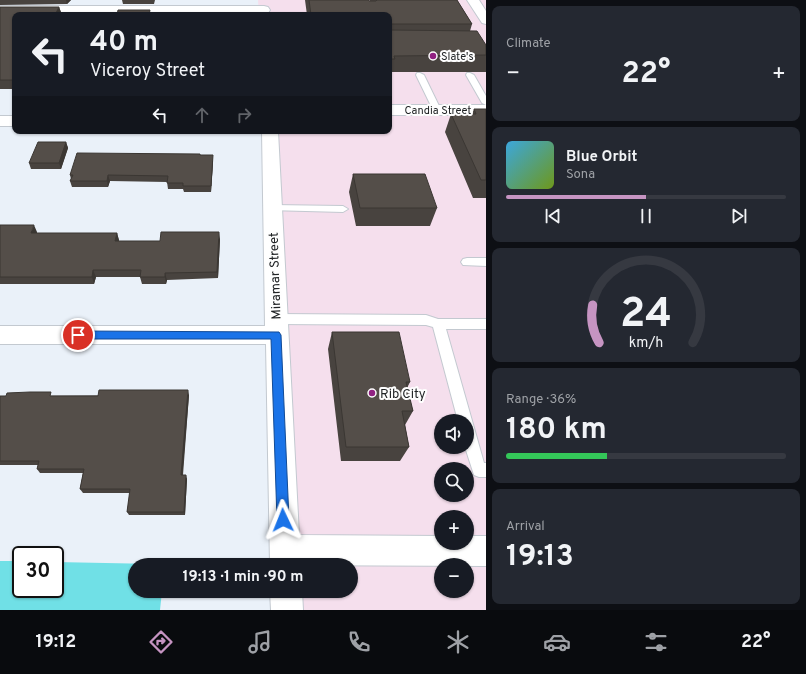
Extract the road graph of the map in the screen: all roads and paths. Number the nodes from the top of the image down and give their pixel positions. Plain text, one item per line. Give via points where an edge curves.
1 (473, 0) edge
2 (264, 8) edge
3 (0, 10) edge
4 (486, 20) edge
5 (420, 75) edge
6 (470, 76) dead end
7 (486, 103) edge
8 (392, 110) edge
9 (436, 110) junction
10 (486, 110) edge
11 (0, 121) edge
12 (12, 121) edge
13 (270, 134) edge
14 (272, 208) junction
15 (343, 209) dead end
16 (467, 262) dead end
17 (486, 262) edge
18 (438, 324) junction
19 (486, 324) edge
20 (276, 327) junction
21 (0, 335) edge
22 (463, 414) edge
23 (474, 452) edge
24 (486, 470) edge
25 (486, 551) edge
26 (285, 558) edge
27 (286, 598) edge
28 (287, 610) edge

1 - 4 street
2 - 3 street
5 - 9 lane
6 - 7 lane
8 - 9 street, Candia Street
9 - 10 street, Candia Street
11 - 12 street
13 - 14 street, Miramar Street
14 - 15 lane
14 - 20 street, Miramar Street
16 - 17 lane
18 - 19 lane
18 - 20 lane via 426,320
18 - 22 lane
20 - 21 street
20 - 26 street, Miramar Street
23 - 24 lane via 479,470
25 - 26 street
27 - 28 street

